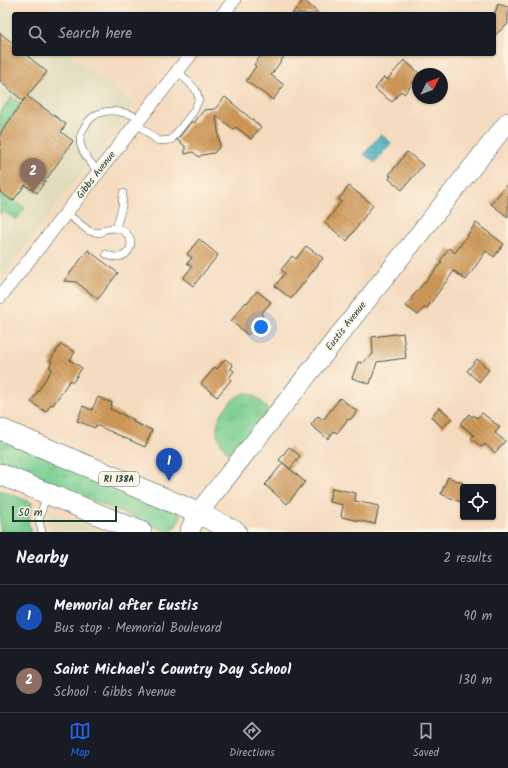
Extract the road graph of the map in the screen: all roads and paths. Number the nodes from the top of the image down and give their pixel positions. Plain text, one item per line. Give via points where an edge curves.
1 (234, 0) edge
2 (225, 12) edge
3 (189, 56) edge
4 (178, 71) junction
5 (139, 121) junction
6 (508, 122) edge
7 (98, 172) junction
8 (123, 193) dead end
9 (66, 213) junction
10 (116, 228) junction
11 (106, 254) dead end
12 (0, 297) edge
13 (0, 429) edge
14 (0, 474) edge
15 (46, 494) junction
16 (198, 513) junction
17 (42, 532) edge
18 (141, 532) edge
19 (189, 532) edge
20 (236, 532) edge

1 - 2 street
3 - 4 street, Gibbs Avenue
4 - 5 street, Gibbs Avenue
4 - 5 lane via 196,90 199,99 194,111 170,140 158,142
5 - 7 street, Gibbs Avenue
5 - 7 lane via 121,111 107,111 87,122 81,132 80,144 84,154
6 - 16 street, Eustis Avenue
7 - 9 street, Gibbs Avenue
8 - 10 lane
9 - 10 lane via 89,231 100,233 105,229
9 - 12 street, Gibbs Avenue
10 - 11 lane via 129,236 132,244 130,250 121,257 112,258
13 - 16 main road, RI 138A
14 - 15 main road
15 - 17 lane via 39,520
15 - 18 main road
16 - 19 street, Eustis Avenue
16 - 20 main road, RI 138A

